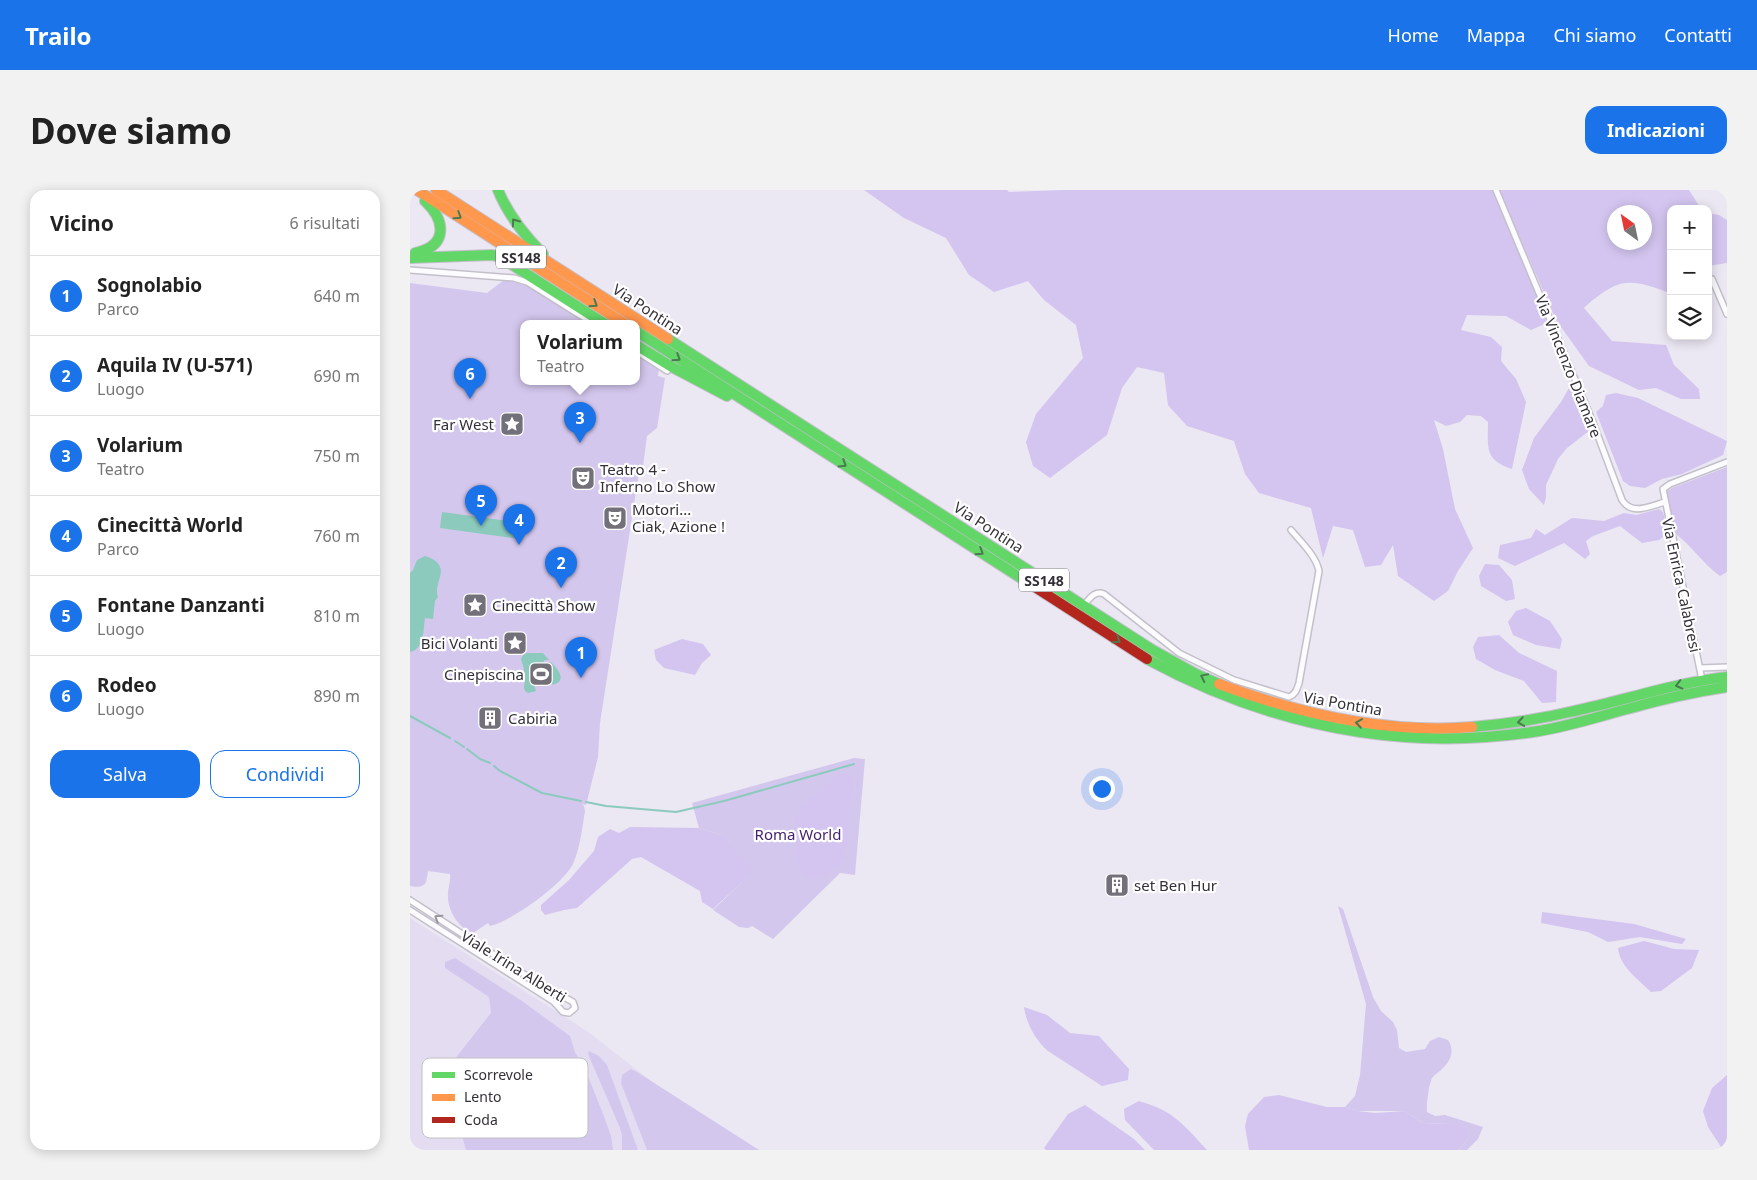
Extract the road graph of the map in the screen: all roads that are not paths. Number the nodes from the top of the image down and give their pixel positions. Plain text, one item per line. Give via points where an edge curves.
1 (410, 190) edge
2 (416, 190) edge
3 (436, 190) edge
4 (498, 190) edge
5 (1496, 190) edge
6 (410, 252) edge
7 (432, 257) junction
8 (410, 258) edge
9 (410, 270) edge
10 (560, 270) junction
11 (437, 271) junction
12 (1712, 279) dead end
13 (1727, 314) edge
14 (587, 320) edge
15 (599, 320) edge
16 (619, 320) edge
17 (638, 320) edge
18 (640, 321) edge
19 (640, 334) edge
20 (640, 347) edge
21 (640, 354) edge
22 (672, 367) junction
23 (822, 451) junction
24 (1727, 462) edge
25 (1665, 502) junction
26 (1291, 530) dead end
27 (1084, 605) junction
28 (1727, 667) edge
29 (1700, 668) junction
30 (1727, 677) edge
31 (1702, 680) junction
32 (1727, 687) edge
33 (410, 900) edge
34 (410, 910) edge

1 - 6 highway via 434,209 441,225 438,239 432,247 422,252
2 -> 16 highway, Via Pontina / SS148
3 - 10 highway, Via Pontina / SS148
10 -> 4 highway via 512,220
5 - 25 street, Via Vincenzo Diamare via 1624,502 1635,509
7 - 8 highway
7 - 11 street
7 - 15 highway via 500,257
9 - 11 street
10 - 17 highway, Via Pontina / SS148
11 - 14 street via 522,280
12 - 13 street
18 - 27 highway, Via Pontina / SS148
19 -> 23 highway, Via Pontina / SS148
20 - 22 highway
21 - 22 street via 667,371
22 - 23 highway via 807,446
23 -> 32 highway, Via Pontina / SS148 via 1155,664 1221,696 1308,723 1404,737 1504,735 1560,726 1668,698
24 - 25 street via 1667,485 1663,490
25 - 29 street, Via Enrica Calabresi
26 - 27 street via 1318,565 1319,571 1299,683 1297,692 1292,696 1234,680 1179,653 1100,592
31 -> 27 highway, Via Pontina / SS148 via 1514,724 1455,728 1382,726 1285,707 1211,680 1151,649
28 - 29 street
29 - 31 street, Via Enrica Calabresi
30 - 31 highway, Via Pontina / SS148
34 -> 33 street, Viale Irina Alberti via 554,1002 564,1012 569,1013 575,1008 573,1002

